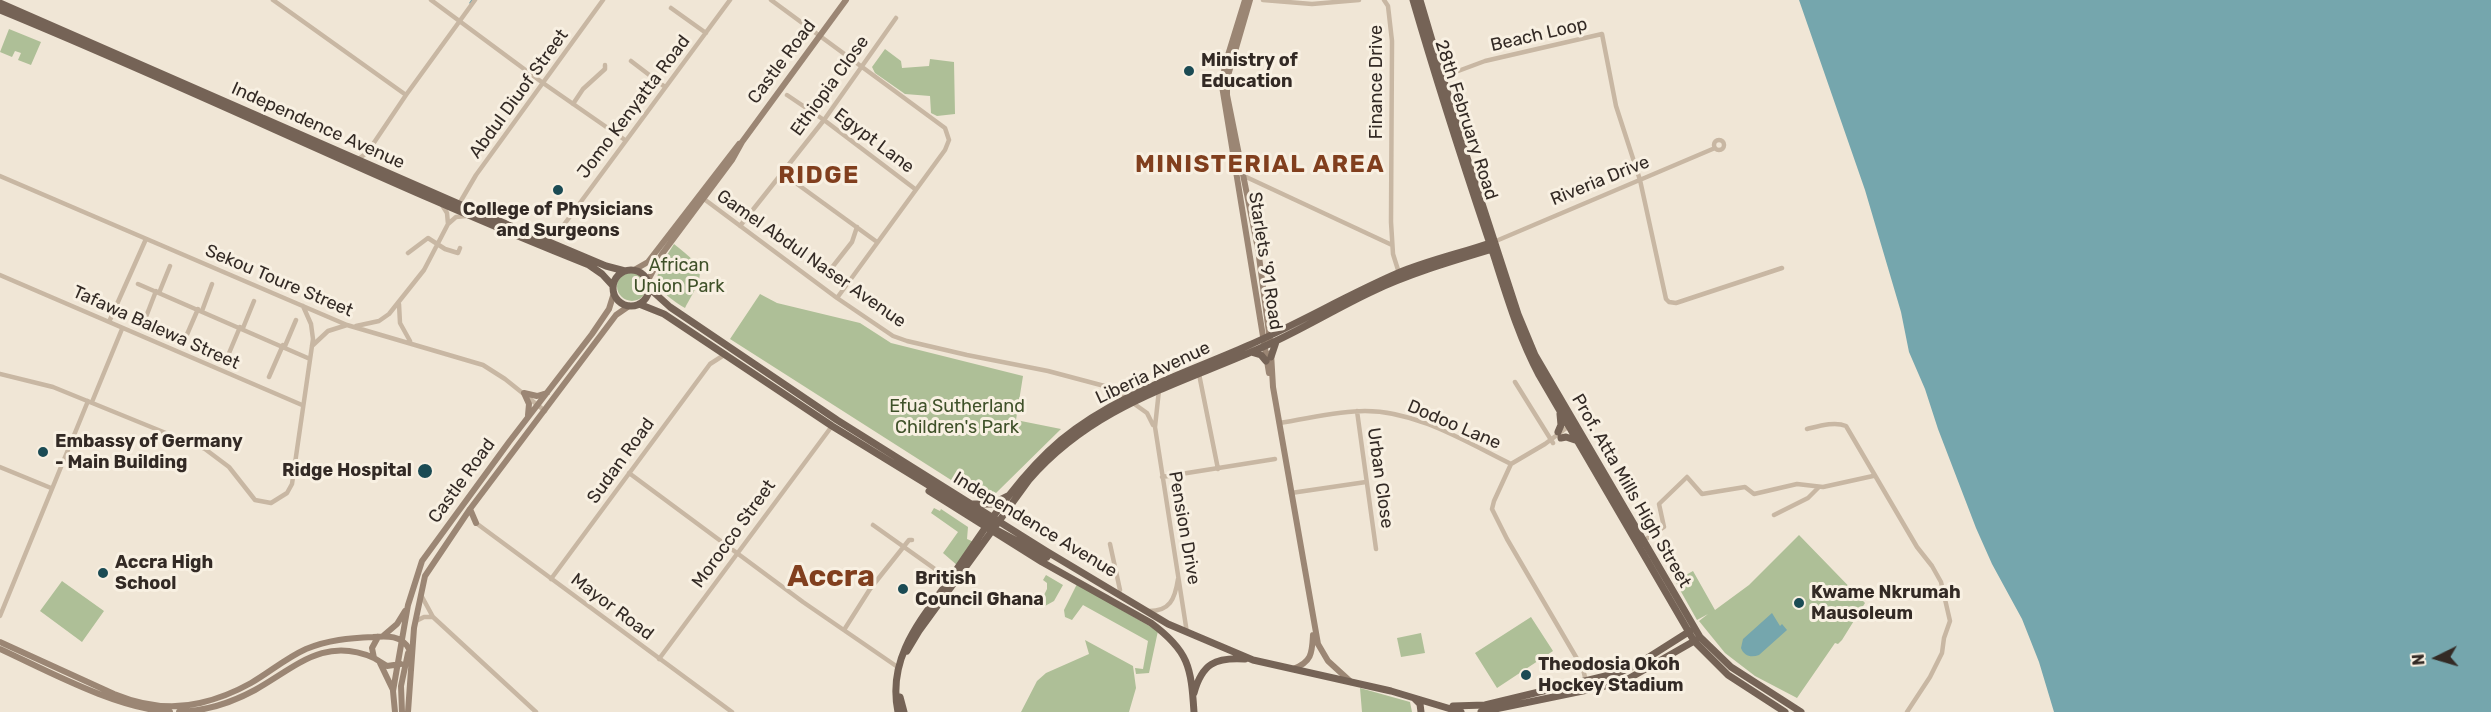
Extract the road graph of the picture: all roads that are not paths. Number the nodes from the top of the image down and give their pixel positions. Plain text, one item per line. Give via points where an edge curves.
1 (273, 0) edge
2 (431, 0) edge
3 (475, 0) edge
4 (603, 0) edge
5 (730, 0) edge
6 (771, 0) edge
7 (846, 0) edge
8 (1245, 0) edge
9 (1250, 0) edge
10 (1263, 0) edge
11 (1359, 0) edge
12 (1384, 0) edge
13 (1413, 0) edge
14 (1420, 0) edge
15 (0, 3) edge
16 (671, 8) dead end
17 (0, 10) edge
18 (896, 18) dead end
19 (460, 20) junction
20 (706, 33) junction
21 (820, 36) junction
22 (631, 61) dead end
23 (605, 65) dead end
24 (862, 67) junction
25 (1442, 77) junction
26 (543, 83) junction
27 (665, 87) junction
28 (406, 94) junction
29 (787, 95) dead end
30 (573, 104) junction
31 (824, 120) junction
32 (625, 140) junction
33 (742, 142) junction
34 (1715, 148) dead end
35 (367, 153) junction
36 (357, 160) junction
37 (369, 165) junction
38 (1234, 168) junction
39 (783, 173) junction
40 (0, 176) edge
41 (1244, 176) junction
42 (1640, 180) junction
43 (915, 189) junction
44 (1247, 190) junction
45 (704, 199) junction
46 (459, 204) junction
47 (442, 205) junction
48 (468, 216) junction
49 (448, 224) junction
50 (740, 226) junction
51 (857, 227) junction
52 (560, 230) dead end
53 (1485, 231) junction
54 (146, 239) junction
55 (877, 242) junction
56 (437, 244) junction
57 (1392, 245) junction
58 (460, 248) dead end
59 (1494, 248) junction
60 (1479, 250) junction
61 (408, 253) dead end
62 (170, 266) dead end
63 (1782, 268) dead end
64 (634, 270) junction
65 (830, 270) dead end
66 (625, 271) junction
67 (1399, 273) junction
68 (0, 274) edge
69 (138, 284) dead end
70 (212, 284) dead end
71 (648, 284) junction
72 (614, 290) junction
73 (158, 292) junction
74 (837, 297) junction
75 (254, 302) dead end
76 (399, 304) junction
77 (639, 304) junction
78 (303, 306) junction
79 (629, 306) junction
80 (200, 310) junction
81 (296, 320) dead end
82 (110, 322) junction
83 (144, 322) dead end
84 (346, 325) junction
85 (353, 327) junction
86 (241, 328) junction
87 (122, 329) junction
88 (1261, 331) junction
89 (185, 339) dead end
90 (1269, 341) junction
91 (411, 343) junction
92 (284, 346) junction
93 (312, 346) junction
94 (714, 348) junction
95 (1252, 348) junction
96 (724, 355) junction
97 (227, 358) dead end
98 (310, 359) junction
99 (1268, 359) junction
100 (714, 360) junction
101 (0, 374) edge
102 (1199, 374) junction
103 (269, 377) dead end
104 (1515, 382) dead end
105 (1113, 388) junction
106 (1159, 390) junction
107 (524, 393) junction
108 (548, 393) junction
109 (1129, 400) junction
110 (90, 402) junction
111 (1117, 403) junction
112 (302, 405) junction
113 (539, 405) junction
114 (545, 411) junction
115 (1357, 411) junction
116 (1560, 412) junction
117 (527, 419) junction
118 (1279, 423) junction
119 (832, 426) junction
120 (1155, 427) junction
121 (1573, 427) junction
122 (1807, 429) dead end
123 (1559, 435) junction
124 (1552, 441) junction
125 (1576, 441) junction
126 (1275, 459) dead end
127 (1511, 464) junction
128 (0, 467) edge
129 (1218, 469) junction
130 (629, 473) junction
131 (1874, 476) junction
132 (1162, 477) junction
133 (1366, 482) junction
134 (1819, 487) junction
135 (51, 488) junction
136 (1012, 493) junction
137 (1291, 493) junction
138 (970, 504) junction
139 (470, 508) junction
140 (1774, 515) dead end
141 (462, 522) junction
142 (476, 523) junction
143 (873, 525) dead end
144 (992, 525) junction
145 (912, 540) dead end
146 (1643, 542) junction
147 (1110, 544) dead end
148 (903, 547) junction
149 (1376, 549) dead end
150 (738, 552) junction
151 (1178, 576) junction
152 (551, 579) junction
153 (949, 579) junction
154 (1120, 590) dead end
155 (420, 593) junction
156 (408, 605) junction
157 (1146, 611) junction
158 (0, 616) edge
159 (433, 617) junction
160 (414, 625) junction
161 (1314, 628) junction
162 (844, 630) junction
163 (1691, 630) junction
164 (1187, 633) junction
165 (381, 636) junction
166 (1697, 639) junction
167 (402, 640) junction
168 (1, 644) edge
169 (409, 649) junction
170 (374, 658) junction
171 (659, 659) junction
172 (407, 660) junction
173 (1253, 660) junction
174 (380, 663) junction
175 (398, 665) junction
176 (899, 669) junction
177 (1293, 669) junction
178 (1586, 680) junction
179 (1350, 682) junction
180 (1588, 690) junction
181 (393, 691) junction
182 (1193, 696) junction
183 (1410, 696) junction
184 (1523, 703) junction
185 (1444, 706) junction
186 (170, 712) edge
187 (179, 712) edge
188 (395, 712) edge
189 (402, 712) edge
190 (408, 712) edge
191 (536, 712) edge
192 (732, 712) edge
193 (898, 712) edge
194 (904, 712) edge
195 (1194, 712) edge
196 (1421, 712) edge
197 (1461, 712) edge
198 (1481, 712) edge
199 (1510, 712) edge
200 (1785, 712) edge
201 (1801, 712) edge
202 (1907, 712) edge

1 - 28 street
2 - 19 street
3 - 19 street
4 - 26 street, Abdul Diuof Street
5 - 20 street, Jomo Kenyatta Road
6 - 21 street
7 - 21 main road, Castle Road
8 - 38 main road, Starlets '91 Road via 1222,86
9 - 41 main road, Starlets '91 Road via 1227,85
10 - 11 street, Finance Drive via 1312,4
12 - 57 street, Finance Drive via 1392,41
13 - 53 main road, 28th February Road
14 - 25 main road, 28th February Road
15 - 36 main road, Independence Avenue
16 - 20 street
17 - 47 main road, Independence Avenue
18 - 24 street, Ethiopia Close
19 - 26 street
19 - 28 street
20 - 27 street, Jomo Kenyatta Road
21 - 24 street
21 - 33 main road, Castle Road
22 - 27 street
23 - 30 street
24 - 31 street, Ethiopia Close
24 - 43 street via 947,131 945,150
25 - 42 street, Beach Loop via 1485,61 1602,34 1616,106
25 - 59 main road, 28th February Road
26 - 30 street
26 - 46 street, Abdul Diuof Street
27 - 32 street, Jomo Kenyatta Road
28 - 35 street
29 - 31 street, Egypt Lane
30 - 32 street
31 - 39 street, Ethiopia Close
31 - 43 street, Egypt Lane
32 - 52 street, Jomo Kenyatta Road
33 - 45 main road, Castle Road
33 - 64 main road, Castle Road via 648,262
34 - 42 street, Riveria Drive
35 - 36 street
35 - 37 street
36 - 37 main road, Independence Avenue
37 - 46 main road, Independence Avenue
38 - 44 main road via 1240,170
38 - 88 main road, Starlets '91 Road
39 - 50 street, Ethiopia Close
39 - 51 street
40 - 54 street, Sekou Toure Street
41 - 44 main road, Starlets '91 Road
41 - 57 street
42 - 59 street, Riveria Drive
42 - 63 street via 1669,302
43 - 55 street
44 - 90 main road, Starlets '91 Road via 1262,271
45 - 50 street, Gamel Abdul Naser Avenue
45 - 71 main road, Castle Road via 662,255
46 - 66 main road, Independence Avenue
47 - 48 main road, Independence Avenue
47 - 49 street
48 - 49 street via 456,217
48 - 72 main road, Independence Avenue via 589,265
49 - 56 street
50 - 74 street, Gamel Abdul Naser Avenue
51 - 55 street
51 - 65 street via 852,242
53 - 59 main road, 28th February Road
53 - 60 main road
54 - 78 street, Sekou Toure Street
54 - 82 street
55 - 74 street
56 - 58 street via 457,253
56 - 61 street via 426,238
56 - 76 street
57 - 67 street, Finance Drive
59 - 60 main road, Liberia Avenue
59 - 60 main road
59 - 116 main road, Prof. Atta Mills High Street via 1525,348
59 - 121 main road, Prof. Atta Mills High Street via 1528,342
60 - 67 main road, Liberia Avenue
60 - 90 main road, Liberia Avenue via 1371,292
62 - 73 street
64 - 66 main road
64 - 71 main road
66 - 72 main road via 615,280
67 - 90 main road, Liberia Avenue
68 - 82 street, Tafawa Balewa Street
69 - 73 street
70 - 80 street
71 - 77 main road via 647,297
71 - 138 main road, Independence Avenue via 670,307
72 - 79 main road via 622,303
72 - 108 main road, Castle Road via 604,317
73 - 80 street
73 - 83 street
74 - 105 street, Gamel Abdul Naser Avenue via 906,341 1048,370
75 - 86 street
76 - 85 street via 379,321
76 - 91 street via 400,323
77 - 79 main road
77 - 94 main road via 664,314
78 - 84 street, Sekou Toure Street
78 - 93 street via 311,324
79 - 114 main road, Castle Road via 616,315
80 - 86 street
80 - 89 street
81 - 92 street
82 - 87 street, Tafawa Balewa Street
84 - 85 street, Sekou Toure Street
84 - 93 street via 328,331
85 - 91 street, Sekou Toure Street
86 - 92 street
86 - 97 street
87 - 110 street
87 - 112 street, Tafawa Balewa Street
88 - 90 main road, Starlets '91 Road
88 - 95 main road
90 - 95 main road, Liberia Avenue
90 - 99 main road, Starlets '91 Road
90 - 99 main road via 1273,347
91 - 107 street, Sekou Toure Street via 483,365
92 - 98 street
92 - 103 street
93 - 98 street
94 - 96 main road
94 - 100 street
95 - 99 main road
95 - 102 main road, Liberia Avenue
95 - 109 main road, Liberia Avenue
96 - 100 street, Sudan Road
96 - 119 main road
98 - 112 street
99 - 118 main road, Starlets '91 Road
100 - 130 street, Sudan Road
101 - 110 street via 53,387
102 - 106 main road, Liberia Avenue
102 - 129 street
104 - 124 street
105 - 109 street, Gamel Abdul Naser Avenue
105 - 111 street
106 - 109 main road, Liberia Avenue
106 - 120 street, Pension Drive
107 - 108 main road
107 - 113 street, Sekou Toure Street
107 - 117 main road via 529,404
108 - 113 main road, Castle Road
109 - 111 main road, Liberia Avenue
109 - 120 street via 1147,413
109 - 144 main road, Liberia Avenue via 1063,446
110 - 112 street via 205,449 229,467 255,500 272,503 287,493 292,484
110 - 135 street
111 - 136 main road, Liberia Avenue via 1060,441
113 - 114 street, Sekou Toure Street
113 - 117 main road, Castle Road
114 - 139 main road, Castle Road
115 - 118 street, Dodoo Lane
115 - 127 street, Dodoo Lane via 1388,413 1424,423
115 - 133 street, Urban Close
116 - 121 main road, Prof. Atta Mills High Street
116 - 123 main road
117 - 156 main road, Castle Road via 425,556
118 - 137 main road, Starlets '91 Road
119 - 144 main road
119 - 150 street, Morocco Street
120 - 132 street, Pension Drive
121 - 123 street
121 - 125 main road, Prof. Atta Mills High Street
121 - 146 main road, Prof. Atta Mills High Street
122 - 131 street via 1844,424
123 - 124 street
123 - 125 main road
124 - 127 street
125 - 163 main road, Prof. Atta Mills High Street
126 - 129 street
127 - 178 street via 1494,501 1494,514
128 - 135 street
129 - 132 street
130 - 150 street
130 - 152 street, Sudan Road
131 - 134 street
131 - 202 street via 1941,582 1950,621 1942,653
132 - 151 street, Pension Drive
133 - 137 street
133 - 149 street, Urban Close
134 - 140 street via 1808,498
134 - 146 street via 1804,483 1754,494 1745,487 1702,494 1687,477 1659,504 1664,527
135 - 158 street
136 - 138 main road via 992,504
136 - 144 main road, Liberia Avenue
137 - 161 main road, Starlets '91 Road
138 - 144 main road, Independence Avenue
139 - 141 main road, Castle Road
139 - 142 main road
141 - 142 main road
141 - 155 main road, Castle Road via 425,576
142 - 152 street, Mayor Road
143 - 148 street
144 - 153 main road, Liberia Avenue
144 - 157 main road, Independence Avenue via 1061,560
144 - 176 main road, Liberia Avenue via 919,631
144 - 182 main road, Independence Avenue via 1166,634 1187,660
145 - 148 street
146 - 163 main road, Prof. Atta Mills High Street
147 - 154 street
148 - 153 street
148 - 162 street
150 - 162 street
150 - 171 street, Morocco Street
151 - 157 street via 1171,604 1162,610
151 - 164 street, Pension Drive
152 - 171 street, Mayor Road
153 - 176 main road, Liberia Avenue via 908,639
155 - 159 street
155 - 160 main road, Castle Road
156 - 165 main road via 397,624
156 - 167 main road, Castle Road
157 - 164 main road, Independence Avenue
159 - 160 street via 424,617
159 - 191 street
160 - 169 main road
160 - 190 main road, Castle Road
161 - 177 main road, Starlets '91 Road via 1310,658
161 - 179 main road, Starlets '91 Road via 1321,652
162 - 176 street
163 - 166 main road, Prof. Atta Mills High Street
163 - 178 main road via 1627,670
164 - 173 main road, Independence Avenue
165 - 167 main road
165 - 168 main road via 321,644 216,699 178,706 128,700
165 - 170 main road via 372,648
166 - 180 main road via 1628,679
166 - 200 main road, Prof. Atta Mills High Street via 1728,675
166 - 201 main road, Prof. Atta Mills High Street via 1731,667
167 - 169 main road
167 - 175 main road, Castle Road
168 - 186 main road via 120,702
169 - 172 main road
170 - 174 main road
170 - 187 main road via 353,650 331,651 302,661 234,700 207,709
171 - 192 street, Mayor Road
172 - 175 main road
172 - 189 main road
173 - 177 main road, Independence Avenue
173 - 182 main road via 1215,661 1200,676
174 - 175 main road
174 - 181 main road
175 - 181 main road, Castle Road
176 - 193 main road, Liberia Avenue via 895,691
176 - 194 main road, Liberia Avenue
177 - 179 main road, Independence Avenue
178 - 180 street
178 - 185 main road via 1485,705
179 - 183 main road, Independence Avenue
180 - 184 main road
181 - 188 main road, Castle Road
182 - 195 main road, Independence Avenue
183 - 185 main road, Independence Avenue
183 - 196 main road via 1420,704
184 - 198 main road
184 - 199 main road
185 - 197 main road

